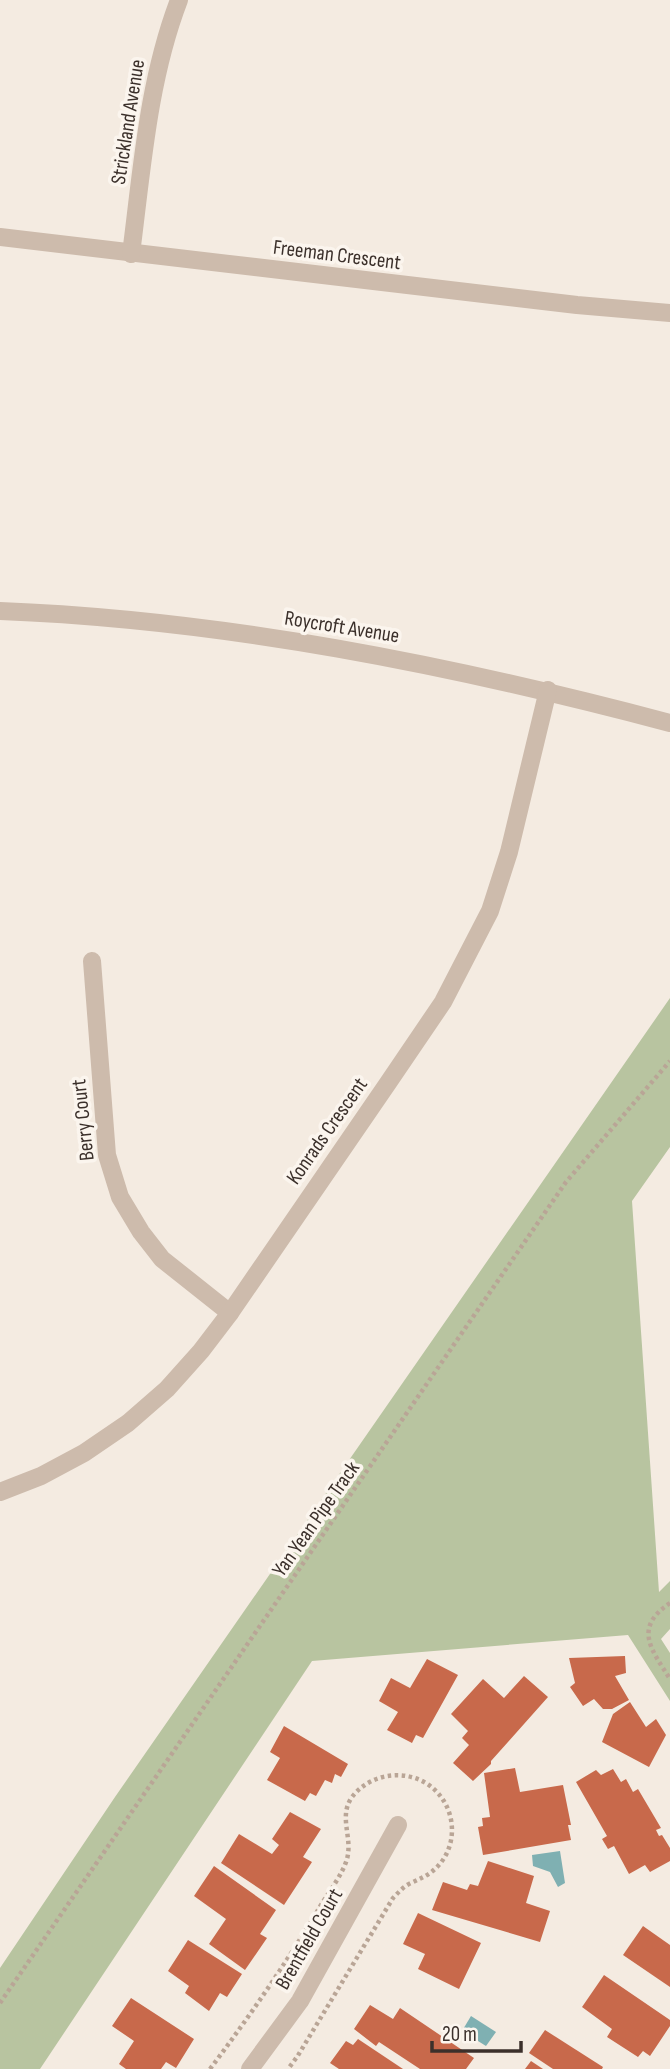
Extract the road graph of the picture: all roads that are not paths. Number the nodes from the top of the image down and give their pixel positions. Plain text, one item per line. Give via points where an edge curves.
1 (179, 0) edge
2 (0, 237) edge
3 (131, 254) junction
4 (670, 313) edge
5 (0, 611) edge
6 (548, 690) junction
7 (670, 723) edge
8 (92, 961) dead end
9 (230, 1313) junction
10 (0, 1492) edge
11 (398, 1825) dead end
12 (250, 2069) edge

1 - 3 street, Strickland Avenue via 148,119
2 - 3 street, Freeman Crescent
3 - 4 street, Freeman Crescent
5 - 6 street, Roycroft Avenue via 261,636
6 - 7 street, Roycroft Avenue
6 - 9 street, Konrads Crescent via 490,911 443,1002
8 - 9 street, Berry Court via 107,1155 120,1197 162,1259
9 - 10 street, Konrads Crescent via 167,1389 128,1423 41,1476
11 - 12 street, Brentfield Court via 300,2001

